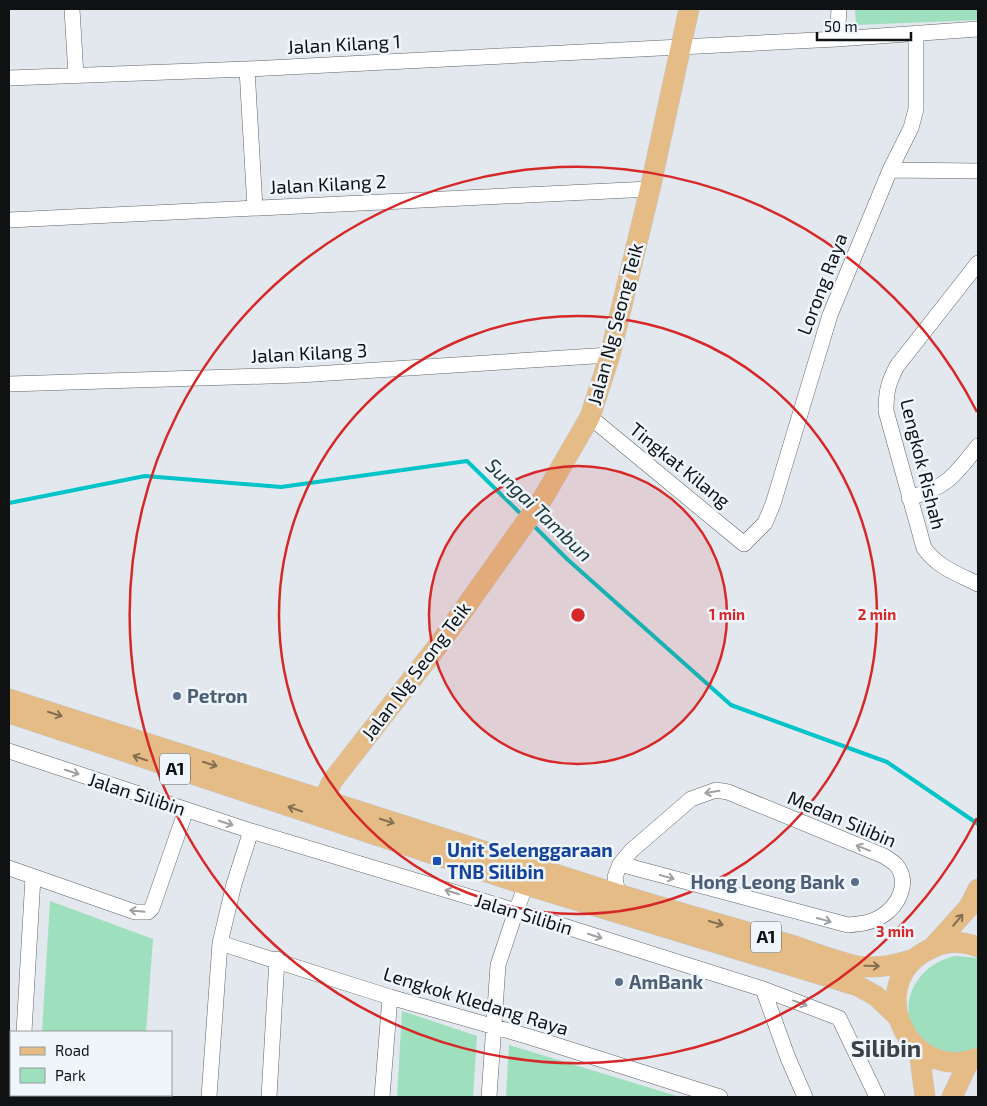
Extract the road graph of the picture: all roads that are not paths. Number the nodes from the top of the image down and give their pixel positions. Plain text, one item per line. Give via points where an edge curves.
1 (72, 9) edge
2 (689, 9) edge
3 (838, 9) edge
4 (978, 29) edge
5 (916, 33) junction
6 (837, 39) junction
7 (681, 46) junction
8 (247, 69) junction
9 (76, 76) junction
10 (9, 78) edge
11 (890, 170) junction
12 (978, 171) edge
13 (650, 189) junction
14 (255, 208) junction
15 (9, 220) edge
16 (978, 263) edge
17 (610, 355) junction
18 (9, 384) edge
19 (590, 417) junction
20 (978, 446) edge
21 (909, 498) junction
22 (744, 544) joint
23 (978, 584) edge
24 (9, 699) edge
25 (9, 713) edge
26 (9, 751) edge
27 (344, 765) junction
28 (282, 787) junction
29 (324, 800) junction
30 (186, 810) junction
31 (360, 813) junction
32 (341, 825) junction
33 (251, 831) junction
34 (506, 860) junction
35 (9, 868) edge
36 (33, 877) junction
37 (611, 883) junction
38 (526, 886) junction
39 (978, 889) edge
40 (516, 911) junction
41 (634, 917) junction
42 (220, 942) junction
43 (933, 947) junction
44 (978, 947) edge
45 (277, 959) junction
46 (914, 959) junction
47 (763, 989) junction
48 (390, 997) junction
49 (897, 1016) junction
50 (494, 1027) junction
51 (24, 1031) edge
52 (919, 1050) junction
53 (974, 1060) edge
54 (209, 1097) edge
55 (269, 1097) edge
56 (382, 1097) edge
57 (489, 1097) edge
58 (720, 1097) edge
59 (805, 1097) edge
60 (876, 1097) edge
61 (925, 1097) edge
62 (952, 1097) edge

1 - 9 street
2 - 7 main road, Jalan Ng Seong Teik
3 - 6 street
4 - 5 street, Jalan Kilang 1
5 - 6 street, Jalan Kilang 1
5 - 11 street, Lorong Raya via 916,109 911,128
6 - 7 street, Jalan Kilang 1
7 - 8 street, Jalan Kilang 1
7 - 13 main road, Jalan Ng Seong Teik
8 - 9 street, Jalan Kilang 1
8 - 14 street
9 - 10 street, Jalan Kilang 1
11 - 12 street
11 - 22 street, Lorong Raya via 830,315 773,504 765,523
13 - 14 street, Jalan Kilang 2
13 - 17 main road, Jalan Ng Seong Teik
14 - 15 street, Jalan Kilang 2
16 - 21 street, Lengkok Rishah via 888,381 886,411
17 - 18 street, Jalan Kilang 3 via 299,375
17 - 19 main road, Jalan Ng Seong Teik
19 - 22 street, Tingkat Kilang
19 - 27 main road, Jalan Ng Seong Teik via 543,498 507,549 440,643
20 - 21 street via 943,485
21 - 23 street, Lengkok Rishah via 924,548 931,558
24 -> 28 main road, A1
32 -> 25 main road, Jalan Silibin / A1
26 -> 30 street, Jalan Silibin
27 - 28 main road via 314,782
27 - 29 main road, Jalan Ng Seong Teik
27 - 31 main road via 345,795
28 - 29 main road, A1
29 - 31 main road, A1
29 - 32 main road via 324,812
30 -> 33 street, Jalan Silibin
30 -> 36 street via 148,912 134,912
31 -> 34 main road, A1
32 - 38 main road, Jalan Silibin / A1
40 -> 33 street, Jalan Silibin
33 - 42 street
34 - 37 main road, A1
34 - 38 main road via 522,870
35 - 36 street
36 - 51 street
37 -> 37 street, Medan Silibin via 848,925 865,924 882,916 896,903 903,888 902,875 896,864 884,856 728,792 716,790 691,799 632,850
37 - 38 main road via 583,890 545,878 533,880
37 - 41 main road via 624,908
37 -> 46 main road, A1 via 841,962 878,967
38 - 40 street
38 - 41 main road, Jalan Silibin / A1
43 -> 39 main road via 969,907
40 -> 47 street, Jalan Silibin
40 - 50 street via 498,965
41 - 49 main road, Jalan Silibin / A1 via 858,986 876,996
42 - 45 street, Lengkok Kledang Raya
42 - 54 street
43 - 44 main road, A1 via 957,943
43 - 46 main road, A1
45 - 48 street, Lengkok Kledang Raya
45 - 55 street
46 - 49 main road, A1 via 899,985
47 - 59 street
47 -> 60 street, Jalan Silibin via 839,1018
48 - 50 street, Lengkok Kledang Raya
48 - 56 street
49 - 52 main road, A1 via 905,1034
50 - 57 street
50 - 58 street, Lengkok Kledang Raya
52 - 53 main road, A1 via 938,1060
52 - 61 main road
53 - 62 main road, A1

